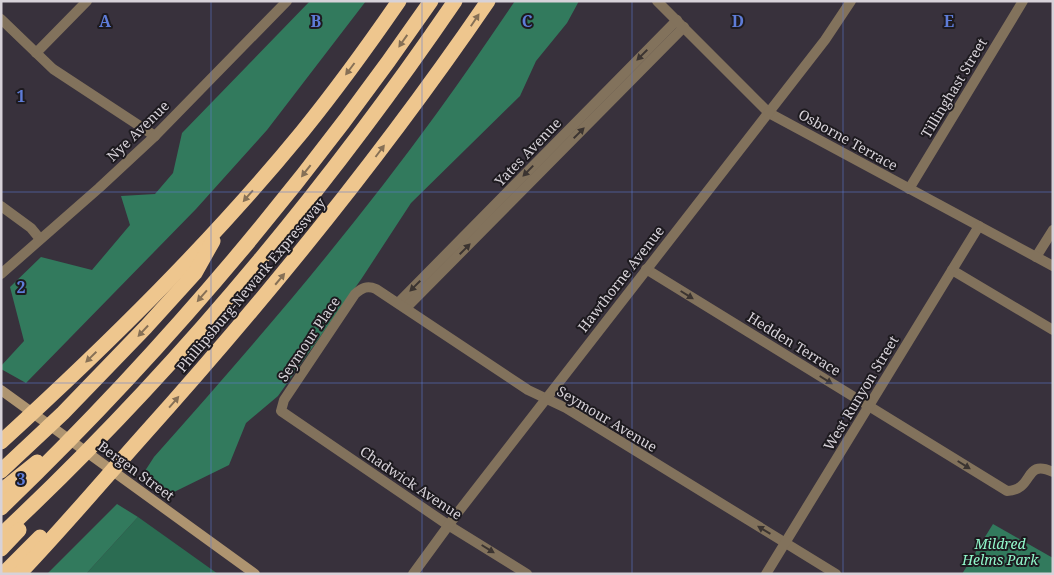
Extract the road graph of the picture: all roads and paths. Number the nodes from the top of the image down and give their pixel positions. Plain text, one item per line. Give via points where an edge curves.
1 (87, 1) edge
2 (287, 1) edge
3 (399, 1) edge
4 (431, 1) edge
5 (455, 1) edge
6 (488, 1) edge
7 (657, 1) edge
8 (851, 1) edge
9 (1024, 1) edge
10 (1, 19) edge
11 (680, 23) junction
12 (36, 54) junction
13 (769, 112) junction
14 (155, 136) junction
15 (909, 189) junction
16 (1, 206) edge
17 (223, 222) junction
18 (978, 226) junction
19 (1053, 230) edge
20 (40, 239) junction
21 (1036, 257) junction
22 (1053, 266) edge
23 (646, 269) junction
24 (952, 270) junction
25 (1, 274) edge
26 (367, 286) joint
27 (402, 306) junction
28 (1053, 330) edge
29 (4, 392) edge
30 (547, 399) junction
31 (869, 406) junction
32 (281, 411) joint
33 (119, 417) junction
34 (82, 428) junction
35 (141, 438) junction
36 (1, 442) edge
37 (1, 471) edge
38 (1053, 472) edge
39 (1, 491) edge
40 (1, 508) edge
41 (448, 525) junction
42 (1, 535) edge
43 (785, 543) junction
44 (1, 549) edge
45 (3, 574) edge
46 (19, 574) edge
47 (255, 574) edge
48 (413, 574) edge
49 (528, 574) edge
50 (766, 574) edge
51 (836, 574) edge

1 - 12 street
2 - 14 street, Nye Avenue
3 -> 17 highway via 302,132
4 -> 34 highway via 350,114 267,220 181,321
5 - 33 highway, Phillipsburg-Newark Expressway via 362,131 291,222 193,337
35 -> 6 highway, Phillipsburg-Newark Expressway via 225,344 321,228 418,101
7 - 11 street, Osborne Terrace
8 - 13 street, Hawthorne Avenue
9 - 15 street, Tillinghast Street
10 - 12 street
11 - 13 street, Osborne Terrace
11 - 27 street, Yates Avenue
12 - 14 street via 53,69
13 - 15 street, Osborne Terrace
13 - 23 street, Hawthorne Avenue
14 - 20 street, Nye Avenue
15 - 18 street, Osborne Terrace
16 - 20 street
17 -> 36 highway via 123,326
17 -> 37 highway via 195,273 100,376
18 - 21 street, Osborne Terrace
18 - 24 street, West Runyon Street
19 - 21 street
20 - 25 street, Nye Avenue
21 - 22 street, Osborne Terrace
23 - 30 street, Hawthorne Avenue
23 -> 31 street, Hedden Terrace
24 - 28 street
24 - 31 street, West Runyon Street
26 - 27 street, Seymour Avenue
26 - 32 street, Seymour Place via 355,294 284,400
27 - 30 street, Seymour Avenue via 528,390
29 - 47 main road, Bergen Street
30 - 41 street, Hawthorne Avenue
43 -> 30 street, Seymour Avenue
31 -> 38 street, Hedden Terrace via 1007,491 1019,489 1037,468
31 - 43 street, West Runyon Street
32 - 41 street, Chadwick Avenue
33 - 42 highway, Phillipsburg-Newark Expressway
33 - 44 highway
34 - 39 highway
34 - 40 highway
35 - 45 highway
35 - 46 highway, Phillipsburg-Newark Expressway
41 - 48 street, Hawthorne Avenue
41 -> 49 street, Chadwick Avenue
43 - 50 street, West Runyon Street
43 - 51 street, Seymour Avenue

